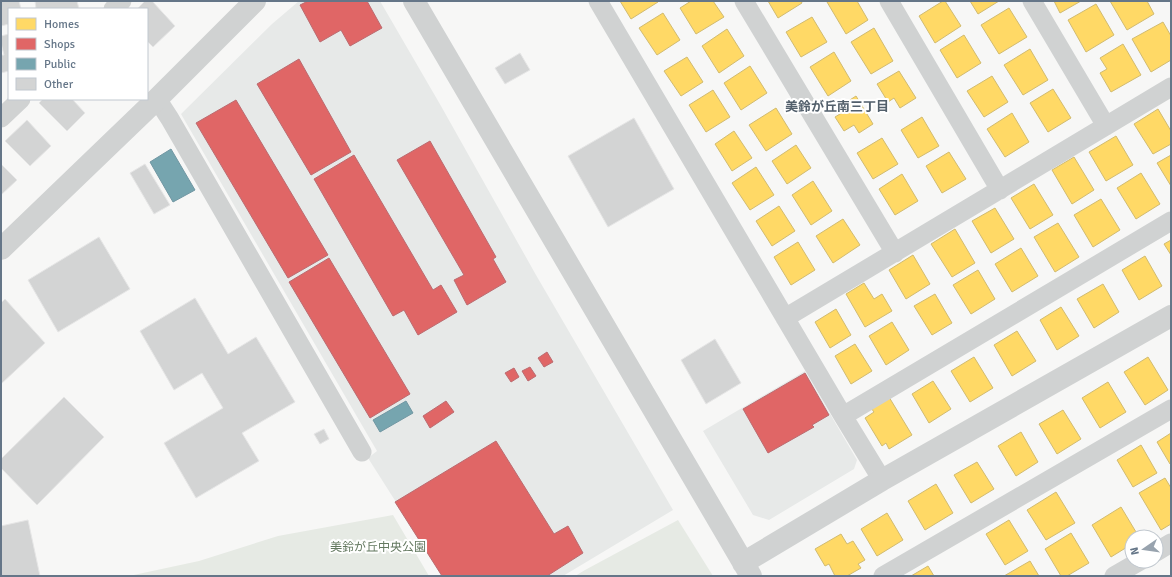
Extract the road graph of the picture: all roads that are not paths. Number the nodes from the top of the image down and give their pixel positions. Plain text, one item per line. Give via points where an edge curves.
1 (122, 1) edge
2 (255, 1) edge
3 (414, 1) edge
4 (598, 1) edge
5 (744, 1) edge
6 (889, 1) edge
7 (1032, 1) edge
8 (114, 8) edge
9 (1171, 87) edge
10 (157, 99) junction
11 (20, 100) edge
12 (1, 118) edge
13 (1106, 126) junction
14 (1000, 190) junction
15 (1171, 221) edge
16 (1, 249) edge
17 (895, 253) junction
18 (1171, 316) edge
19 (785, 318) junction
20 (1171, 409) edge
21 (843, 416) junction
22 (362, 452) dead end
23 (882, 480) junction
24 (1126, 569) edge
25 (747, 570) edge
26 (883, 576) edge
27 (1114, 576) edge

1 - 8 street
2 - 10 street
3 - 25 street
4 - 19 street
5 - 17 street
6 - 14 street
7 - 13 street
9 - 13 street
10 - 16 street
10 - 22 street
11 - 12 street
13 - 14 street
14 - 17 street
15 - 21 street
17 - 19 street
18 - 23 street
19 - 21 street
20 - 26 street
21 - 23 street
23 - 25 street
24 - 27 street

